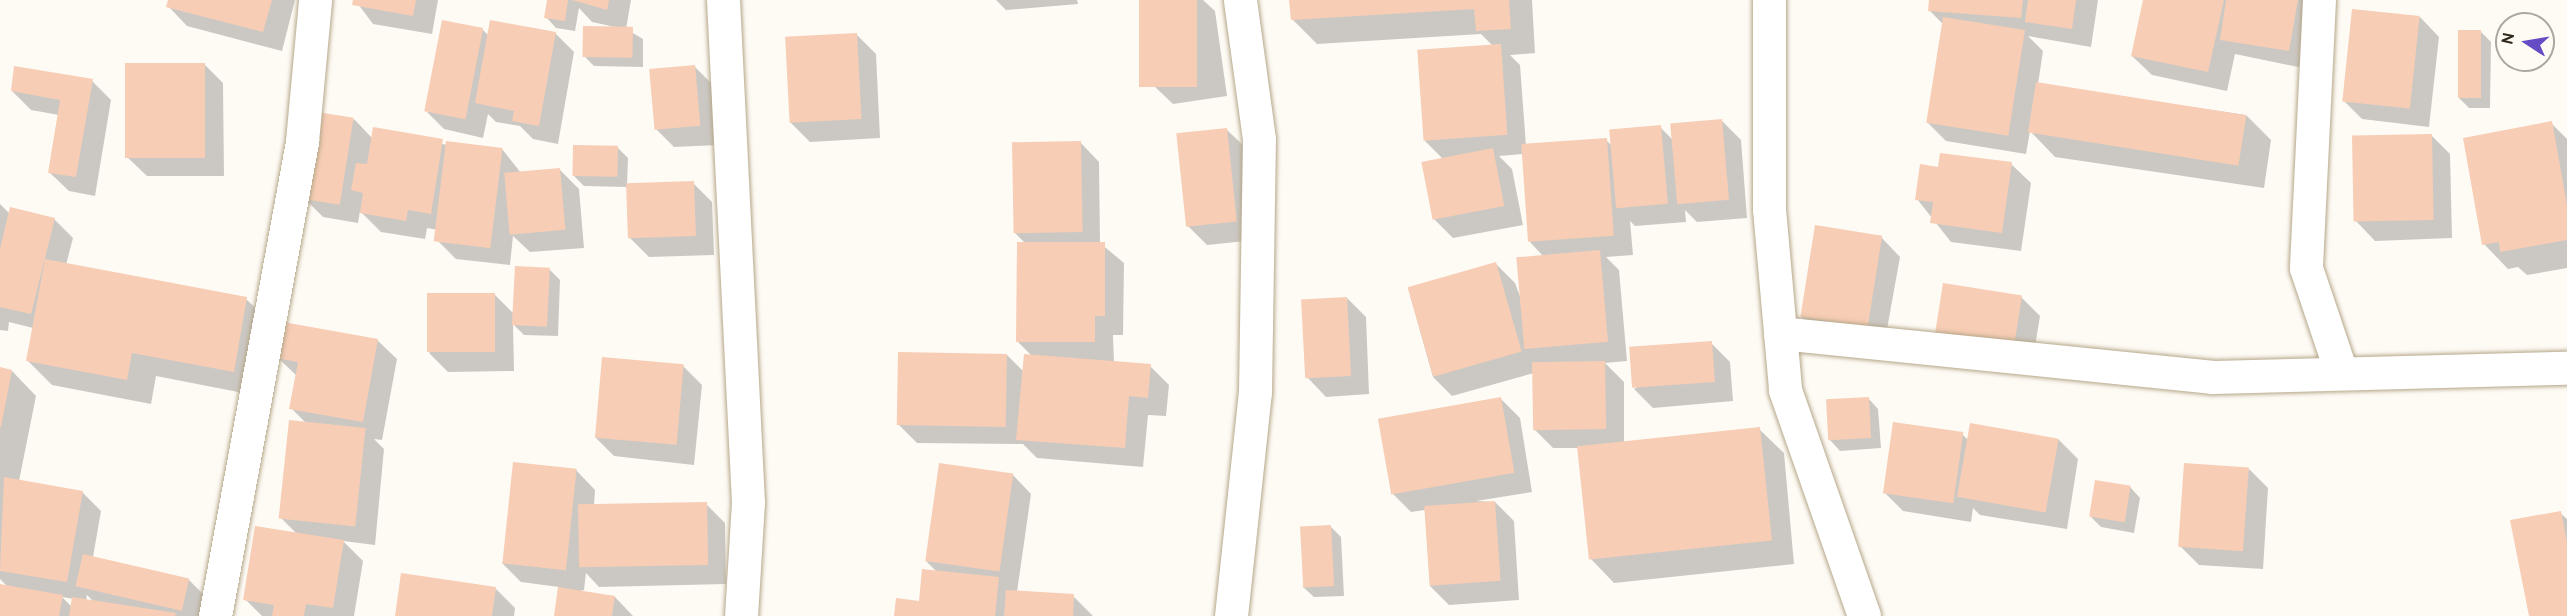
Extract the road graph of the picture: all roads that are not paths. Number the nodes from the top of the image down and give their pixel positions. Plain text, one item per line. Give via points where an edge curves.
1 (315, 0) edge
2 (723, 0) edge
3 (1240, 0) edge
4 (1769, 0) edge
5 (2319, 0) edge
6 (1780, 333) junction
7 (2567, 368) edge
8 (2341, 372) junction
9 (215, 616) edge
10 (741, 616) edge
11 (1231, 616) edge
12 (1864, 616) edge

1 - 9 street via 302,141
2 - 10 street via 747,502
3 - 11 street via 1259,139 1255,392
4 - 6 street via 1769,209
5 - 8 street via 2306,268
6 - 8 street via 2212,376
6 - 12 street via 1785,390
7 - 8 street

